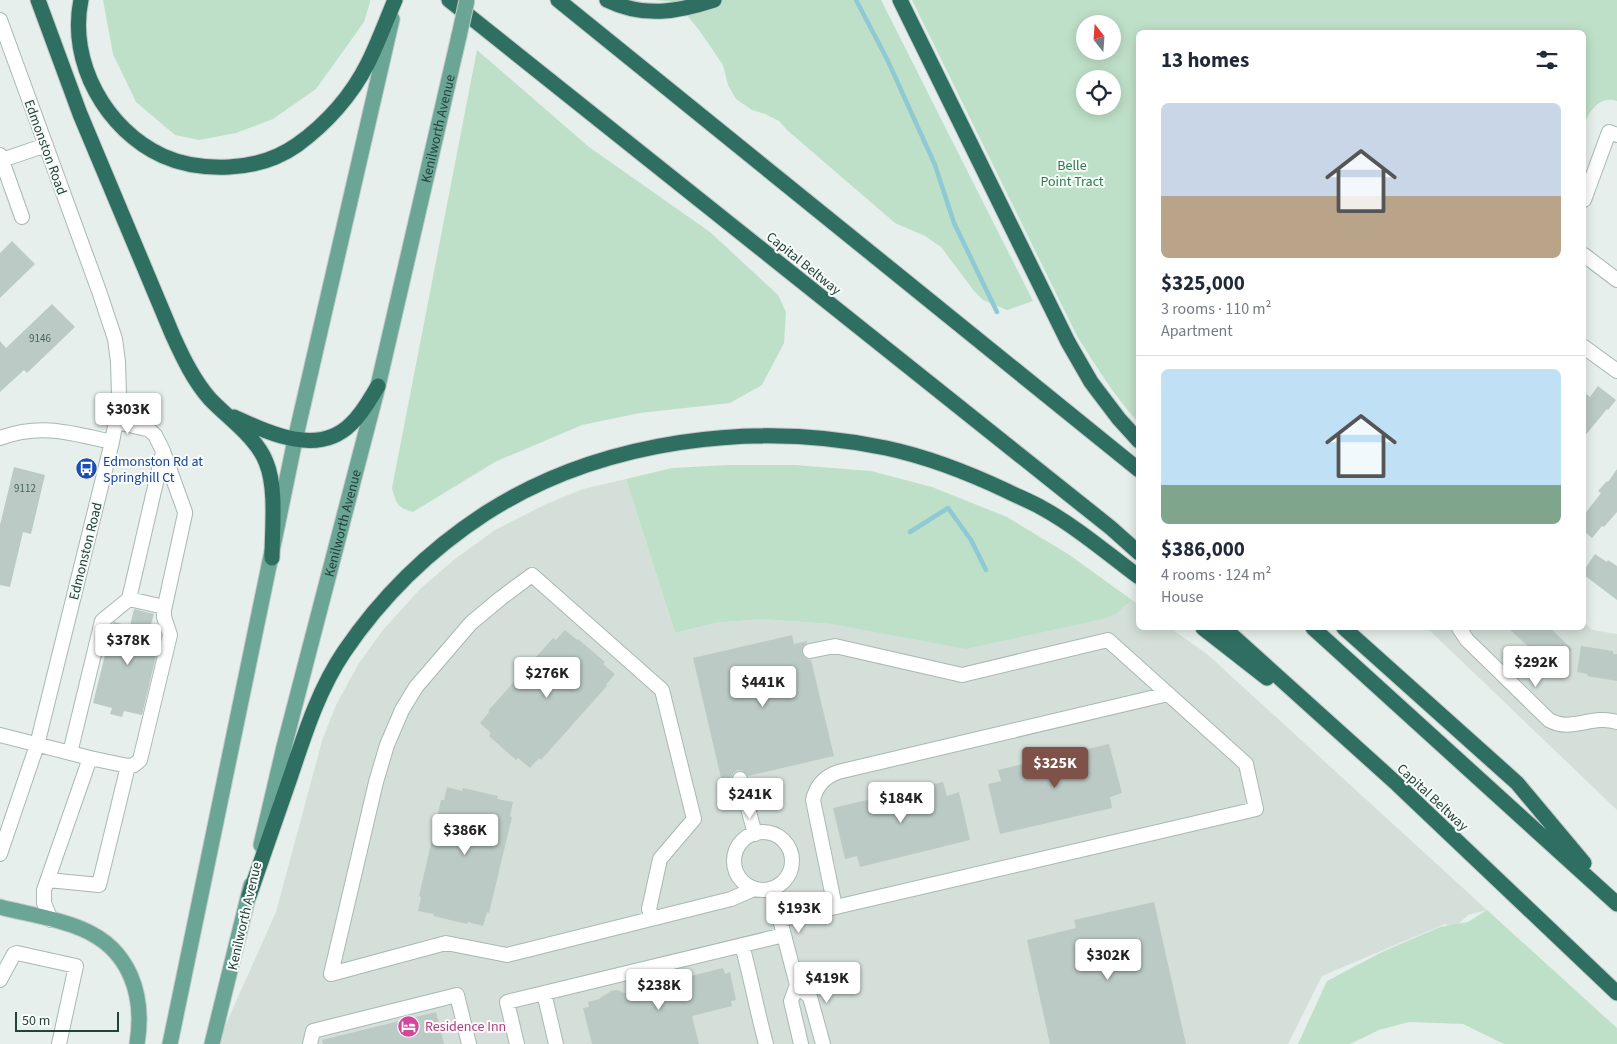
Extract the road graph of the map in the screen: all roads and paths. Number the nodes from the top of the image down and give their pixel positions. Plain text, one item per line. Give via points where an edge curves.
1 (38, 0) edge
2 (82, 0) edge
3 (395, 0) edge
4 (449, 0) edge
5 (467, 0) edge
6 (558, 0) edge
7 (606, 0) edge
8 (714, 0) edge
9 (900, 0) edge
10 (0, 20) edge
11 (1617, 135) edge
12 (46, 145) junction
13 (1, 158) edge
14 (1586, 195) edge
15 (22, 216) dead end
16 (1586, 256) edge
17 (1617, 280) edge
18 (1586, 349) edge
19 (1617, 371) edge
20 (378, 386) junction
21 (223, 412) junction
22 (116, 422) junction
23 (0, 438) edge
24 (1136, 438) edge
25 (295, 440) junction
26 (112, 442) junction
27 (163, 451) junction
28 (1136, 468) edge
29 (1136, 550) edge
30 (272, 558) junction
31 (1136, 575) edge
32 (129, 599) junction
33 (164, 607) junction
34 (1206, 630) edge
35 (1226, 630) edge
36 (1315, 630) edge
37 (1346, 630) edge
38 (1460, 630) edge
39 (810, 651) dead end
40 (1168, 694) junction
41 (1617, 722) edge
42 (0, 735) edge
43 (37, 745) junction
44 (70, 753) junction
45 (90, 758) junction
46 (128, 766) junction
47 (740, 779) dead end
48 (1397, 784) junction
49 (754, 834) junction
50 (0, 854) edge
51 (48, 880) junction
52 (754, 889) junction
53 (772, 889) junction
54 (249, 896) junction
55 (1617, 903) edge
56 (0, 907) edge
57 (835, 907) junction
58 (652, 918) junction
59 (51, 920) junction
60 (780, 920) junction
61 (784, 934) junction
62 (742, 945) junction
63 (0, 980) edge
64 (797, 985) junction
65 (1617, 992) edge
66 (544, 993) junction
67 (178, 1009) junction
68 (59, 1044) edge
69 (137, 1044) edge
70 (165, 1044) edge
71 (170, 1044) edge
72 (212, 1044) edge
73 (310, 1044) edge
74 (469, 1044) edge
75 (517, 1044) edge
76 (556, 1044) edge
77 (766, 1044) edge
78 (802, 1044) edge
79 (823, 1044) edge

1 - 21 highway via 80,114 173,336 198,383
2 - 3 highway via 79,28 89,78 118,124 138,142 163,156 189,164 217,167 243,166 271,159 296,146 322,124 347,97 368,64
3 - 25 main road
4 - 29 highway, Capital Beltway
5 - 20 main road, Kenilworth Avenue, bridge
6 - 28 highway
7 - 8 highway via 635,10 665,12
9 - 24 highway via 1068,342 1091,382
10 - 12 street, Edmonston Road
11 - 14 street via 1609,132
12 - 13 street
12 - 22 street, Edmonston Road via 115,339 120,381
13 - 15 street
16 - 17 street
18 - 19 street
20 - 25 highway via 366,407 350,425 334,436 316,441
20 - 54 main road, Kenilworth Avenue via 284,746
21 - 25 highway via 257,428
21 - 30 highway via 254,443 266,461 272,490
22 - 26 street, Edmonston Road
22 - 27 street via 148,430 155,435
23 - 26 street via 48,429
25 - 30 main road
26 - 43 street, Edmonston Road
27 - 32 street
27 - 33 street via 185,514
30 - 67 main road
31 - 54 highway via 1043,508 943,464 887,448 787,436 727,437 648,448 557,476 493,509 454,536 391,592 360,630 342,655 310,720
32 - 33 street
32 - 44 street via 102,621
33 - 46 street via 170,635 140,760
34 - 48 highway
35 - 48 highway, Capital Beltway
36 - 55 highway
37 - 55 highway via 1517,783
38 - 41 street via 1467,640 1558,725
39 - 40 street via 835,646 962,675 1108,640
40 - 57 street via 828,777 818,786 813,800
40 - 57 street via 1246,764 1256,808
42 - 43 street
43 - 44 street
43 - 50 street, Edmonston Road
44 - 45 street
45 - 46 street
45 - 51 street
46 - 51 street via 99,884
47 - 49 street
48 - 65 highway, Capital Beltway
49 - 52 street via 740,845 734,861 742,880
49 - 53 street via 776,836 788,846 792,855 788,877
51 - 59 street via 44,898
52 - 53 street
52 - 58 street via 731,899
53 - 60 street
54 - 72 main road, Kenilworth Avenue
56 - 59 main road
57 - 60 street
58 - 58 street via 507,955 446,943 331,974 376,782 386,745 402,710 416,687 471,623 532,575 662,690 694,819 660,859 650,909
59 - 69 main road via 92,933 121,958 133,980 139,1002
60 - 61 street
61 - 62 street
61 - 64 street
62 - 66 street
62 - 77 street
63 - 68 street via 17,953 76,966
64 - 78 street via 791,1000
64 - 79 street via 810,997
66 - 75 street via 507,1002
66 - 76 street
67 - 70 main road
67 - 71 main road
73 - 74 street via 313,1031 457,995

